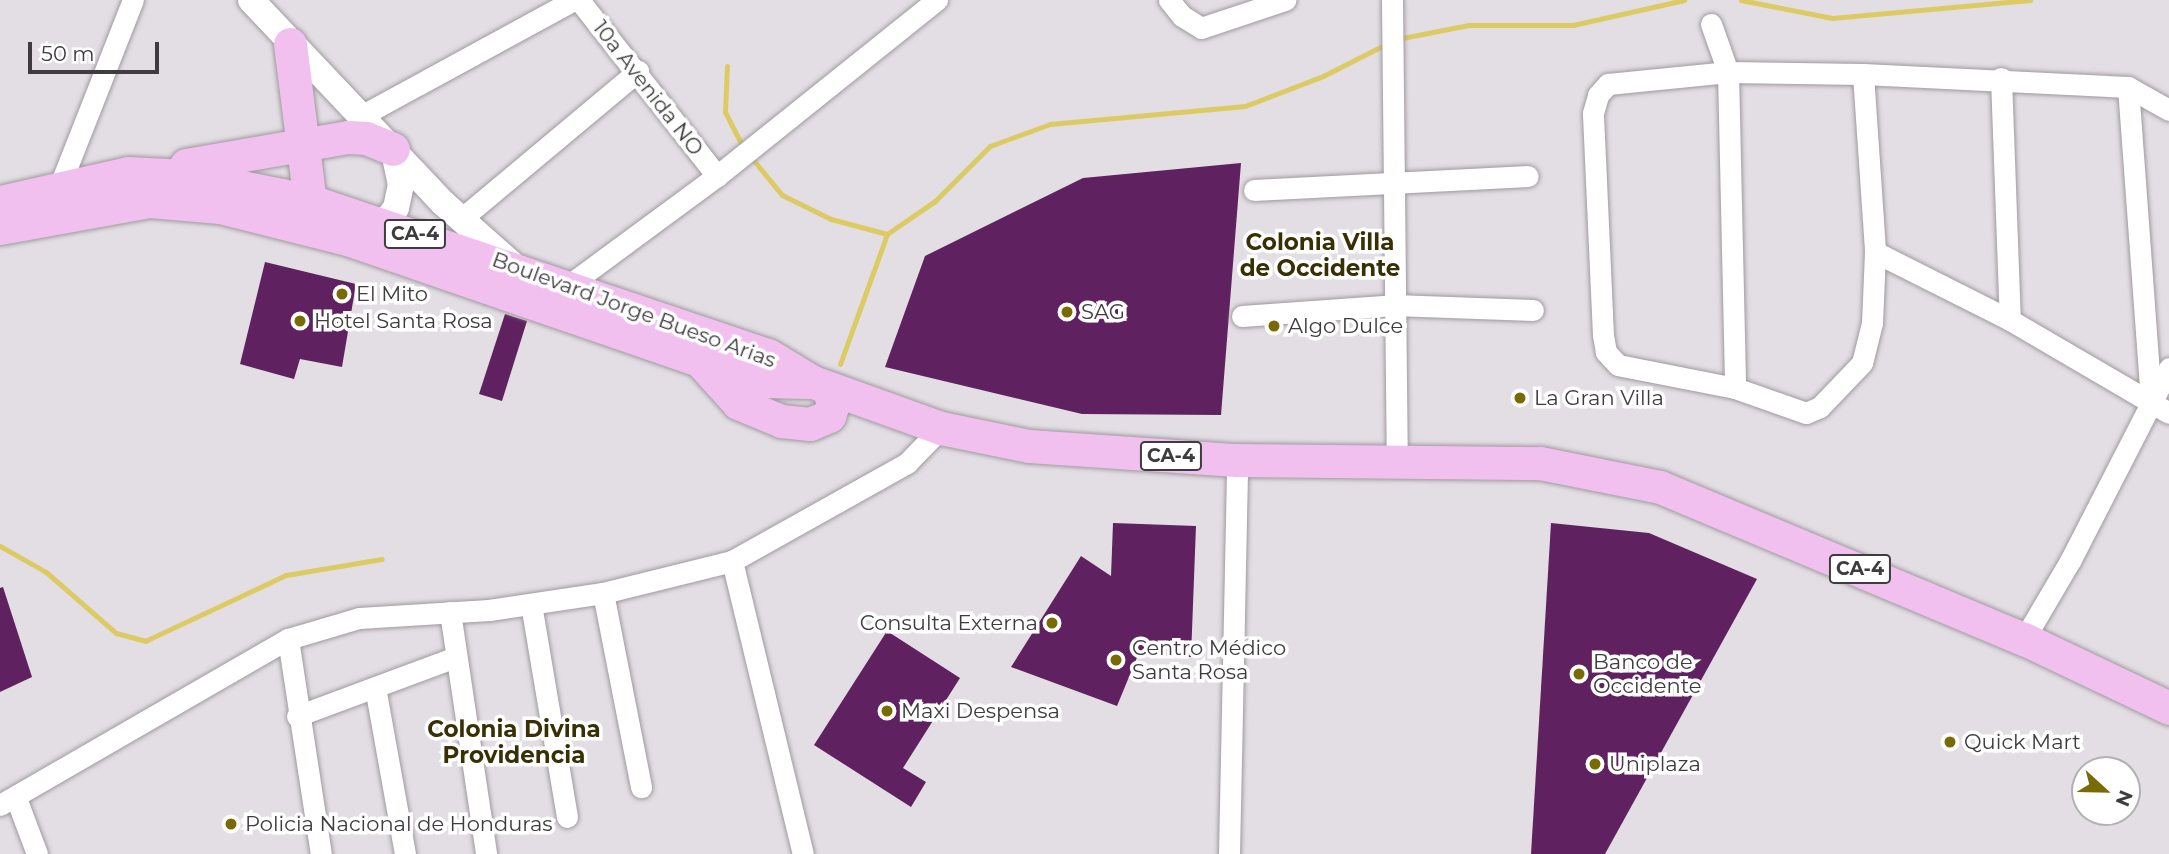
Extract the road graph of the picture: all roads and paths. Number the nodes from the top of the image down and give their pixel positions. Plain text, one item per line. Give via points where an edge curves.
1 (133, 0) edge
2 (251, 0) edge
3 (577, 0) edge
4 (1169, 0) edge
5 (1285, 0) edge
6 (1392, 0) edge
7 (926, 3) edge
8 (1712, 24) dead end
9 (290, 44) junction
10 (638, 71) junction
11 (1728, 72) junction
12 (1863, 74) junction
13 (2001, 78) junction
14 (294, 88) junction
15 (2128, 88) junction
16 (2169, 110) edge
17 (359, 117) junction
18 (301, 148) junction
19 (393, 149) junction
20 (252, 156) junction
21 (128, 173) junction
22 (717, 176) junction
23 (1528, 176) dead end
24 (1393, 182) junction
25 (60, 185) junction
26 (1254, 190) dead end
27 (0, 202) edge
28 (311, 215) junction
29 (461, 219) junction
30 (383, 225) junction
31 (0, 228) edge
32 (347, 239) junction
33 (1875, 252) junction
34 (514, 266) junction
35 (569, 285) junction
36 (1394, 305) junction
37 (1533, 310) dead end
38 (1241, 316) dead end
39 (2010, 320) junction
40 (2169, 368) edge
41 (821, 385) junction
42 (1735, 388) junction
43 (2151, 401) junction
44 (2169, 414) edge
45 (941, 428) junction
46 (1237, 460) junction
47 (1397, 464) junction
48 (732, 561) junction
49 (603, 593) junction
50 (531, 604) junction
51 (450, 612) junction
52 (288, 639) junction
53 (2024, 639) junction
54 (456, 657) junction
55 (375, 687) junction
56 (2169, 708) edge
57 (297, 716) junction
58 (641, 787) dead end
59 (8, 801) edge
60 (567, 817) dead end
61 (37, 854) edge
62 (321, 854) edge
63 (405, 854) edge
64 (486, 854) edge
65 (803, 854) edge
66 (1229, 854) edge

1 - 25 street
2 - 9 street
3 - 10 street, 10a Avenida NO
3 - 17 street
4 - 5 street via 1201,28
6 - 24 street
7 - 22 street
8 - 11 street
9 - 14 main road
9 - 17 street
10 - 22 street, 10a Avenida NO
10 - 29 street
11 - 12 street
11 - 42 street
11 - 42 street via 1608,84 1593,113 1606,352 1618,365
12 - 13 street
12 - 33 street
13 - 15 street
13 - 39 street
14 - 18 main road
14 - 20 main road via 291,112 279,134
15 - 16 street
15 - 43 street
17 - 19 street
18 - 19 main road via 348,137 366,138
18 - 20 main road
18 - 28 main road
19 - 29 street
19 - 30 street via 401,185 396,208
20 - 21 main road
21 - 25 main road, Boulevard Jorge Bueso Arias / CA-4
21 - 28 main road, Boulevard Jorge Bueso Arias / CA-4 via 208,179
22 - 35 street
23 - 24 street
24 - 26 street
24 - 36 street
25 - 27 main road, Boulevard Jorge Bueso Arias / CA-4
28 - 30 main road, Boulevard Jorge Bueso Arias / CA-4
28 - 31 main road, Boulevard Jorge Bueso Arias / CA-4 via 150,201
28 - 32 main road, Boulevard Jorge Bueso Arias / CA-4
29 - 34 street
30 - 32 street
30 - 34 main road, Boulevard Jorge Bueso Arias / CA-4
32 - 41 main road, Boulevard Jorge Bueso Arias / CA-4 via 760,381
33 - 39 street
33 - 42 street via 1872,323 1862,363 1829,400 1806,413
34 - 35 main road, Boulevard Jorge Bueso Arias / CA-4
35 - 41 main road, Boulevard Jorge Bueso Arias / CA-4 via 768,355
36 - 37 street
36 - 38 street
36 - 47 street
39 - 43 street
40 - 43 street
41 - 45 main road, CA-4
43 - 44 street
43 - 53 street via 2070,561
45 - 46 main road, CA-4 via 1029,446
45 - 48 street via 907,463
46 - 47 main road, CA-4
46 - 66 street
47 - 53 main road, CA-4 via 1540,463 1660,487
48 - 49 street
48 - 65 street
49 - 50 street
49 - 58 street
50 - 51 street
50 - 60 street
51 - 52 street via 359,618
51 - 54 street
52 - 57 street
52 - 59 street
53 - 56 main road, CA-4
54 - 55 street
54 - 64 street
55 - 57 street
55 - 63 street
57 - 62 street
59 - 61 street

